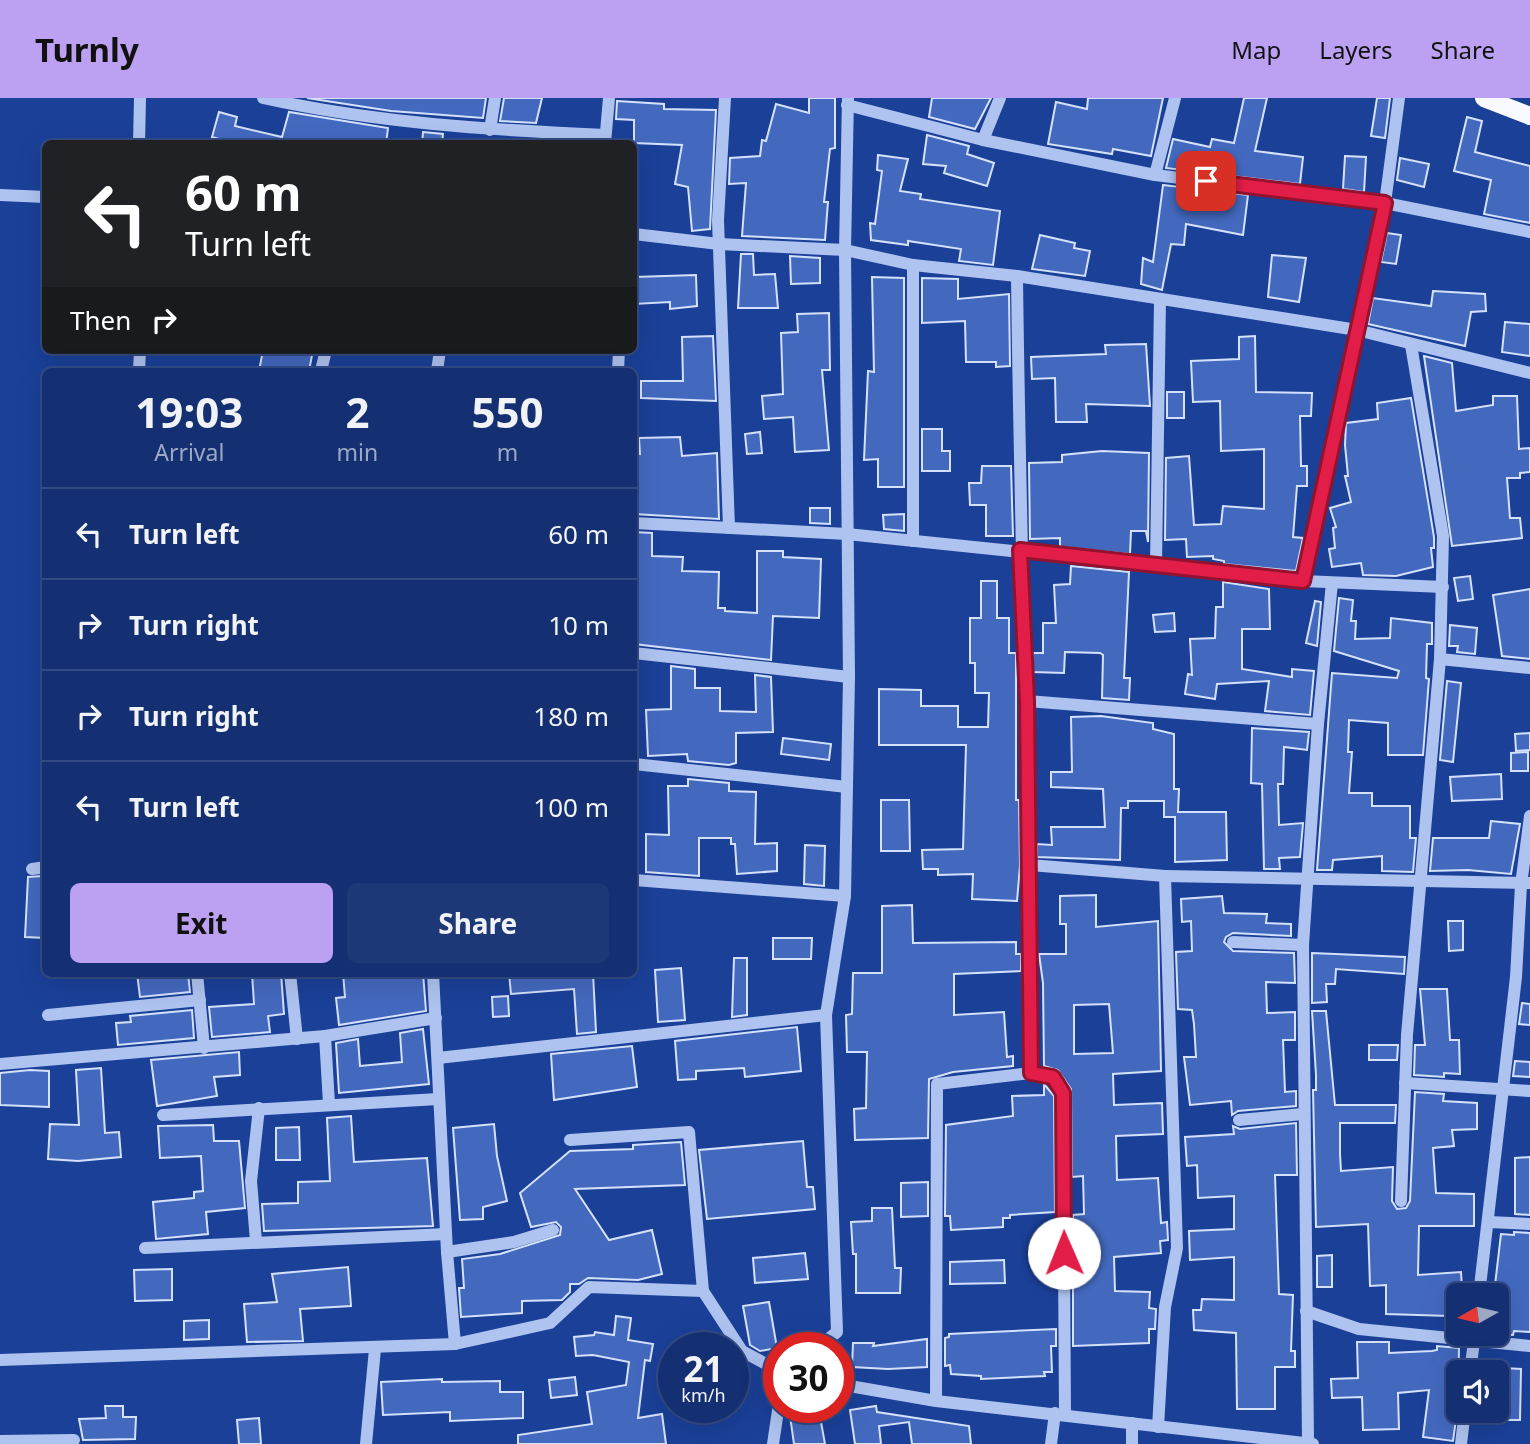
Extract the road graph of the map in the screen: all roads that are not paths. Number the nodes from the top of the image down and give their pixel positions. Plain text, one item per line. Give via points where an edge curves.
1 (140, 98) edge
2 (263, 98) edge
3 (495, 98) edge
4 (609, 98) edge
5 (725, 98) edge
6 (1000, 98) edge
7 (1175, 98) edge
8 (1399, 98) edge
9 (1484, 98) edge
10 (848, 102) edge
11 (1530, 116) edge
12 (490, 130) junction
13 (605, 139) edge
14 (139, 140) edge
15 (984, 140) junction
16 (1155, 175) junction
17 (0, 195) edge
18 (42, 197) edge
19 (1385, 203) junction
20 (1530, 232) edge
21 (637, 234) edge
22 (719, 244) junction
23 (845, 250) junction
24 (914, 265) junction
25 (1017, 276) junction
26 (1160, 300) junction
27 (1357, 330) junction
28 (1411, 345) junction
29 (1530, 373) edge
30 (637, 523) edge
31 (729, 528) junction
32 (847, 534) junction
33 (913, 541) junction
34 (1020, 550) junction
35 (1156, 565) junction
36 (1303, 581) junction
37 (1332, 583) junction
38 (1443, 587) junction
39 (637, 653) edge
40 (1440, 659) junction
41 (1530, 668) edge
42 (849, 677) junction
43 (1027, 701) junction
44 (1318, 724) junction
45 (637, 764) edge
46 (847, 787) junction
47 (1530, 816) edge
48 (1030, 865) junction
49 (1165, 876) junction
50 (1308, 878) junction
51 (637, 880) edge
52 (1418, 882) junction
53 (1526, 884) edge
54 (845, 896) junction
55 (1233, 942) dead end
56 (1303, 945) junction
57 (197, 977) edge
58 (290, 977) edge
59 (433, 977) edge
60 (1516, 977) junction
61 (1530, 977) edge
62 (200, 1000) junction
63 (48, 1015) dead end
64 (826, 1015) junction
65 (436, 1018) junction
66 (325, 1036) junction
67 (297, 1039) junction
68 (204, 1048) junction
69 (438, 1058) junction
70 (0, 1064) edge
71 (1031, 1073) junction
72 (1405, 1083) junction
73 (1501, 1090) junction
74 (1530, 1091) edge
75 (438, 1099) junction
76 (329, 1104) junction
77 (259, 1108) junction
78 (1303, 1114) junction
79 (163, 1115) dead end
80 (1239, 1120) dead end
81 (570, 1140) dead end
82 (1401, 1201) dead end
83 (1489, 1222) junction
84 (1530, 1224) edge
85 (553, 1230) dead end
86 (446, 1234) junction
87 (256, 1241) junction
88 (145, 1248) dead end
89 (447, 1252) junction
90 (1481, 1283) edge
91 (703, 1291) junction
92 (1306, 1311) junction
93 (837, 1332) edge
94 (1446, 1336) edge
95 (1509, 1343) edge
96 (455, 1345) junction
97 (1530, 1346) edge
98 (374, 1349) junction
99 (0, 1360) edge
100 (763, 1362) edge
101 (854, 1387) edge
102 (936, 1401) junction
103 (1060, 1414) junction
104 (776, 1423) edge
105 (1132, 1423) junction
106 (1463, 1423) edge
107 (1158, 1427) junction
108 (74, 1440) dead end
109 (0, 1441) edge
110 (1308, 1443) edge
111 (366, 1444) edge
112 (773, 1444) edge
113 (1051, 1444) edge
114 (1132, 1444) edge
115 (1314, 1444) edge
116 (1461, 1444) edge

1 - 14 street
2 - 12 street via 326,112
3 - 12 street
4 - 13 street
5 - 22 street
6 - 15 street
7 - 16 street
8 - 19 street
9 - 11 main road
10 - 15 street
10 - 23 street
12 - 13 street
15 - 16 street
16 - 19 street
17 - 18 street
19 - 20 street
19 - 27 street
21 - 22 street
22 - 23 street
22 - 31 street
23 - 24 street
23 - 32 street
24 - 25 street
24 - 33 street
25 - 26 street
25 - 34 street
26 - 27 street
26 - 35 street
27 - 28 street
27 - 36 street
28 - 29 street
28 - 38 street via 1443,536
30 - 31 street
31 - 32 street
32 - 33 street
32 - 42 street
33 - 34 street
34 - 35 street
34 - 43 street
35 - 36 street
36 - 37 street
37 - 38 street
37 - 44 street
38 - 40 street
39 - 42 street
40 - 41 street
40 - 52 street
42 - 46 street
43 - 44 street
43 - 48 street
44 - 50 street
45 - 46 street
46 - 54 street
47 - 53 street
48 - 49 street
48 - 71 street
49 - 50 street
49 - 107 street via 1177,1248 1166,1307
50 - 52 street
50 - 56 street
51 - 54 street
52 - 53 street
52 - 72 street
53 - 60 street
54 - 64 street
55 - 56 street
56 - 78 street
57 - 62 street
58 - 67 street
59 - 65 street
60 - 61 street
60 - 73 street
62 - 63 street
62 - 68 street
64 - 69 street
64 - 93 street
65 - 66 street
65 - 69 street
66 - 67 street
66 - 76 street
67 - 68 street
68 - 70 street
69 - 75 street
71 - 102 street via 937,1084
71 - 103 street via 1053,1077 1063,1093
72 - 73 street
72 - 82 street
73 - 74 street
73 - 83 street
75 - 76 street
75 - 86 street
76 - 77 street
77 - 79 street
77 - 87 street via 251,1181
78 - 80 street
78 - 92 street
81 - 91 street via 689,1132
83 - 84 street
83 - 90 street
85 - 89 street via 514,1242
86 - 87 street
86 - 89 street
87 - 88 street
89 - 96 street
91 - 96 street via 589,1287 550,1323
91 - 100 street via 743,1351
92 - 94 street via 1359,1329
92 - 110 street
95 - 97 street
96 - 98 street
98 - 99 street
98 - 111 street
101 - 102 street
102 - 103 street
103 - 105 street
103 - 113 street
104 - 112 street
105 - 107 street
105 - 114 street
106 - 116 street
107 - 110 street
108 - 109 street
110 - 115 street

